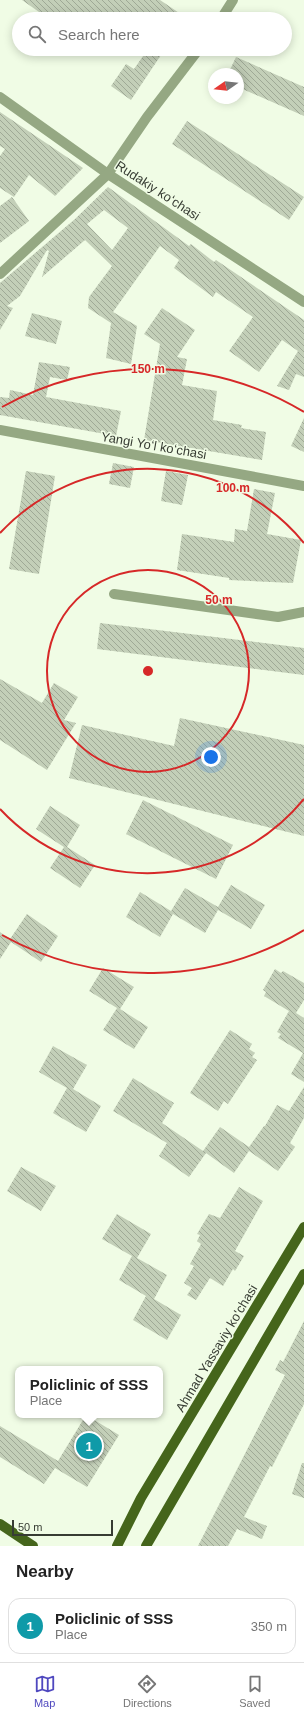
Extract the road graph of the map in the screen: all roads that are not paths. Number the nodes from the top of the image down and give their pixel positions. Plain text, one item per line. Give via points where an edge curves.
1 (232, 0) edge
2 (225, 12) edge
3 (194, 56) edge
4 (0, 97) edge
5 (108, 174) junction
6 (0, 274) edge
7 (304, 302) edge
8 (0, 430) edge
9 (304, 486) edge
10 (114, 594) dead end
11 (304, 612) edge
12 (304, 1228) edge
13 (304, 1274) edge
14 (0, 1524) edge
15 (33, 1546) edge
16 (117, 1546) edge
17 (146, 1546) edge

1 - 2 street
3 - 5 street
4 - 5 street, Rudakiy koʻchasi
5 - 6 street
5 - 7 street, Rudakiy koʻchasi
8 - 9 street, Yangi Yoʻl koʻchasi
10 - 11 street via 278,617
12 - 16 main road, Ahmad Yassaviy ko'chasi via 141,1498
13 - 17 main road
14 - 15 main road

